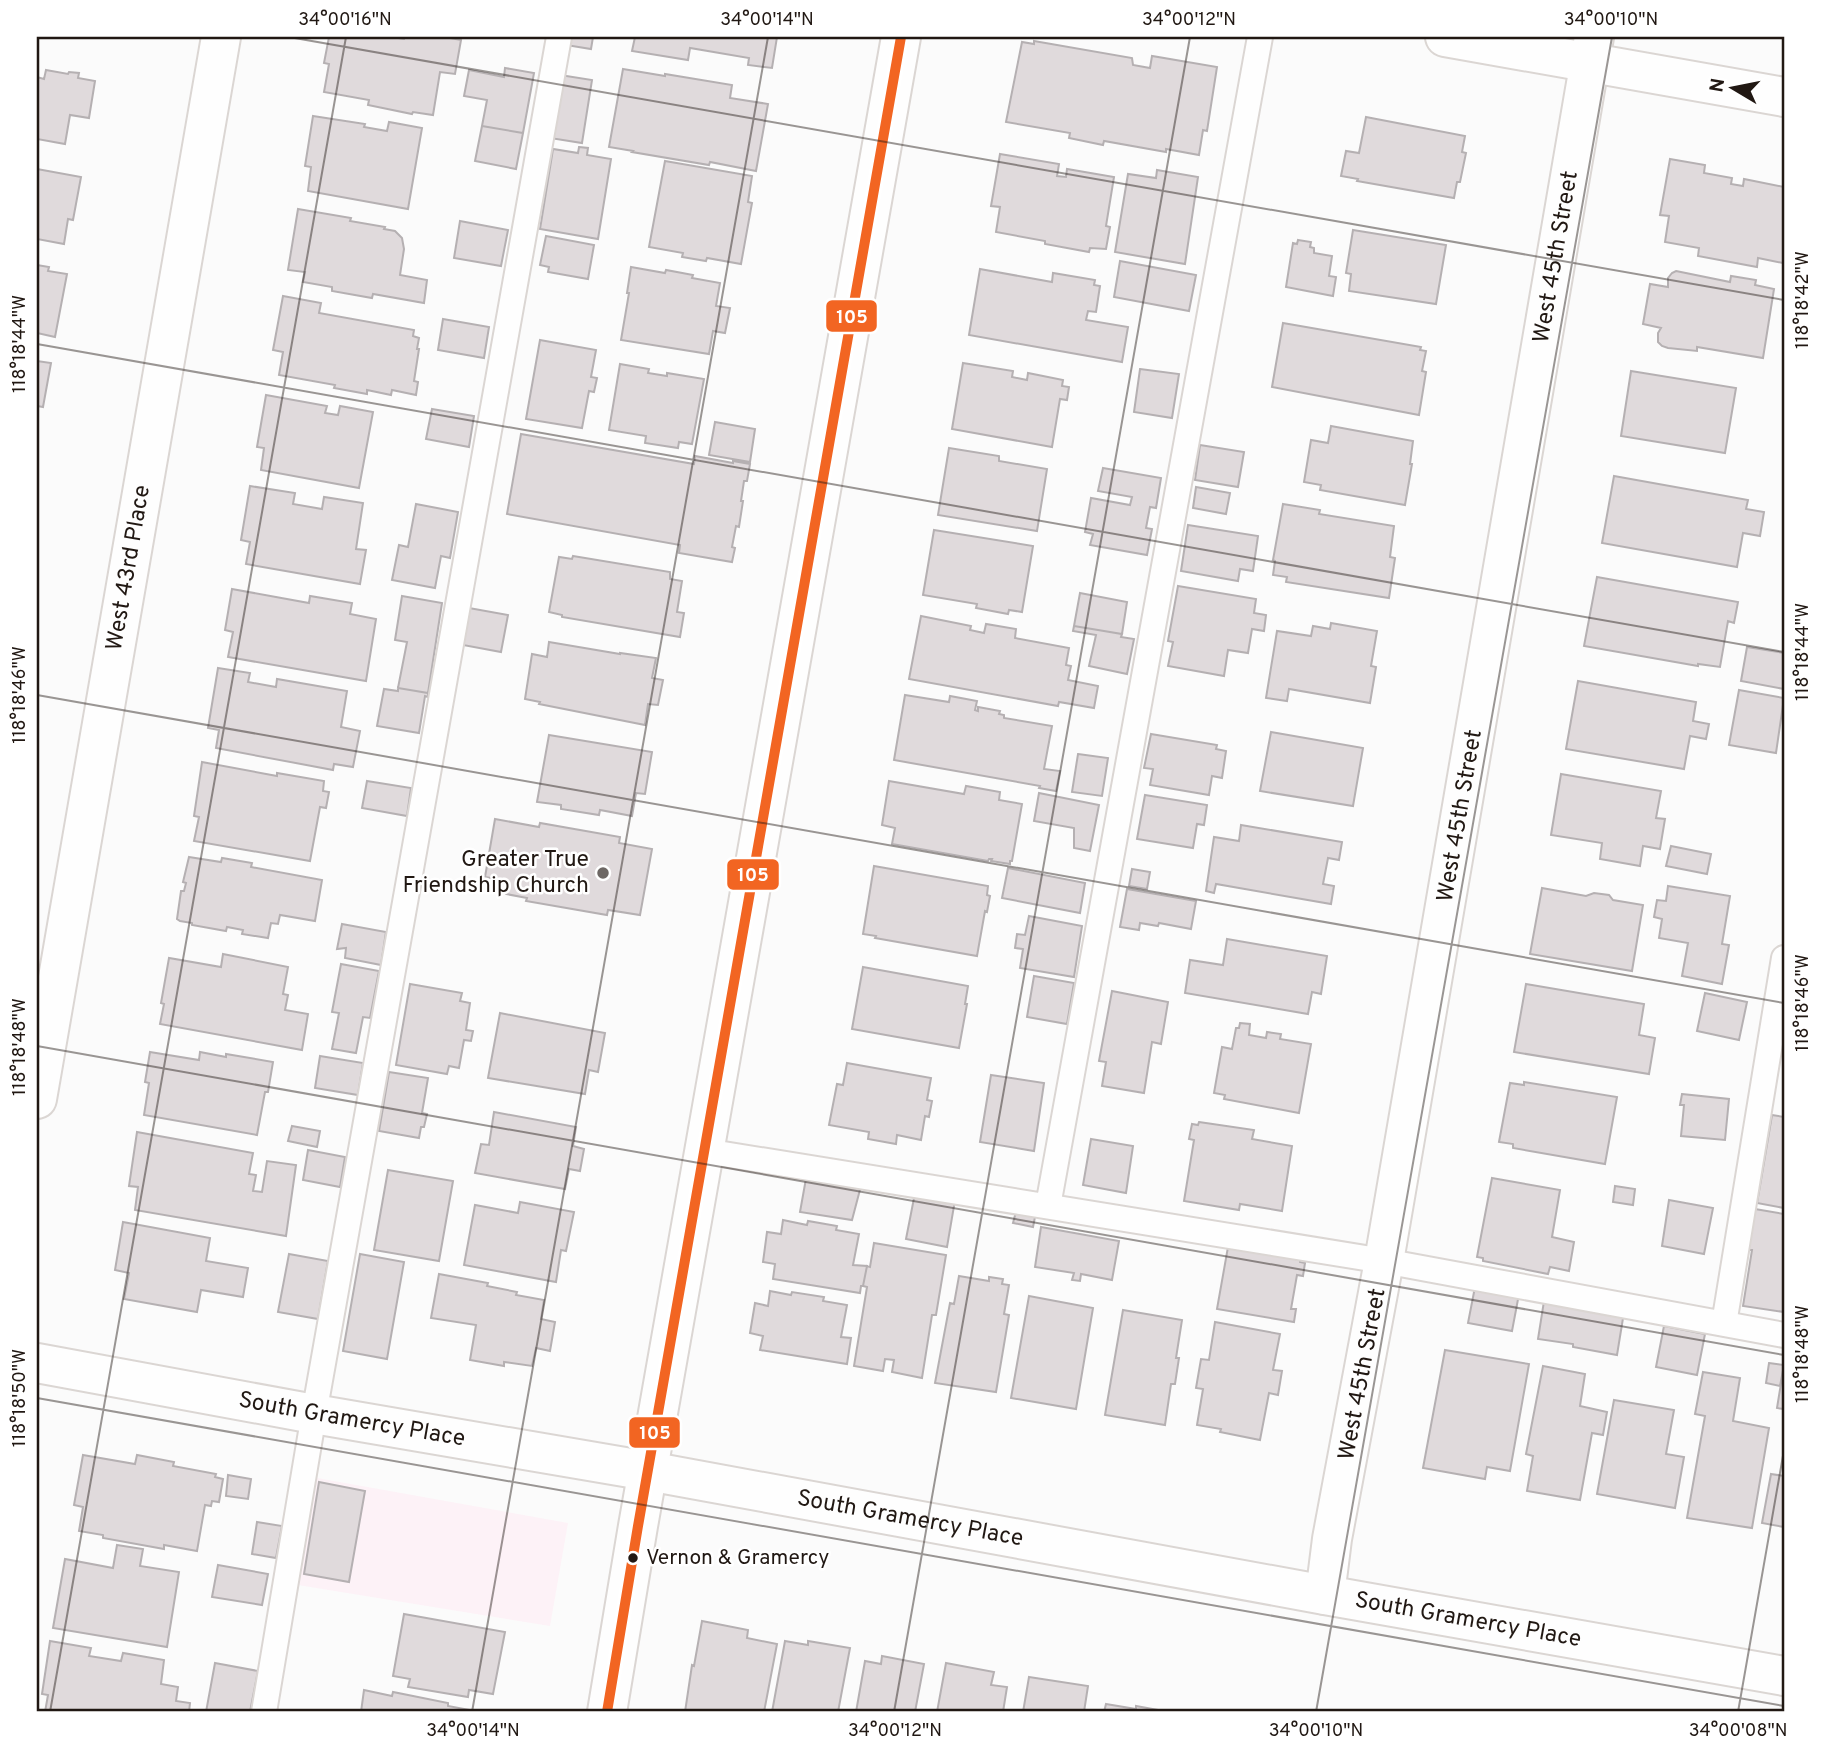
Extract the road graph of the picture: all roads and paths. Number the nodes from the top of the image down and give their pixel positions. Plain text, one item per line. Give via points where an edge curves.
1 (221, 37) edge
2 (559, 37) edge
3 (901, 37) edge
4 (1260, 37) edge
5 (1445, 37) edge
6 (1591, 50) edge
7 (1784, 97) edge
8 (1784, 958) edge
9 (37, 1099) edge
10 (705, 1151) junction
11 (1048, 1206) junction
12 (1384, 1261) junction
13 (1724, 1324) junction
14 (1784, 1335) edge
15 (37, 1363) edge
16 (314, 1414) junction
17 (648, 1471) junction
18 (1325, 1595) junction
19 (1784, 1676) edge
20 (264, 1712) edge
21 (607, 1712) edge

1 - 9 street, West 43rd Place
2 - 16 lane
3 - 10 street
4 - 11 lane
5 - 6 street
6 - 7 street
6 - 12 street, West 45th Street
8 - 13 lane
10 - 11 lane
10 - 17 street
11 - 12 lane
12 - 13 lane
12 - 18 street, West 45th Street
13 - 14 lane
15 - 16 street, South Gramercy Place
16 - 17 street, South Gramercy Place
16 - 20 lane
17 - 18 street, South Gramercy Place
17 - 21 street
18 - 19 street, South Gramercy Place

